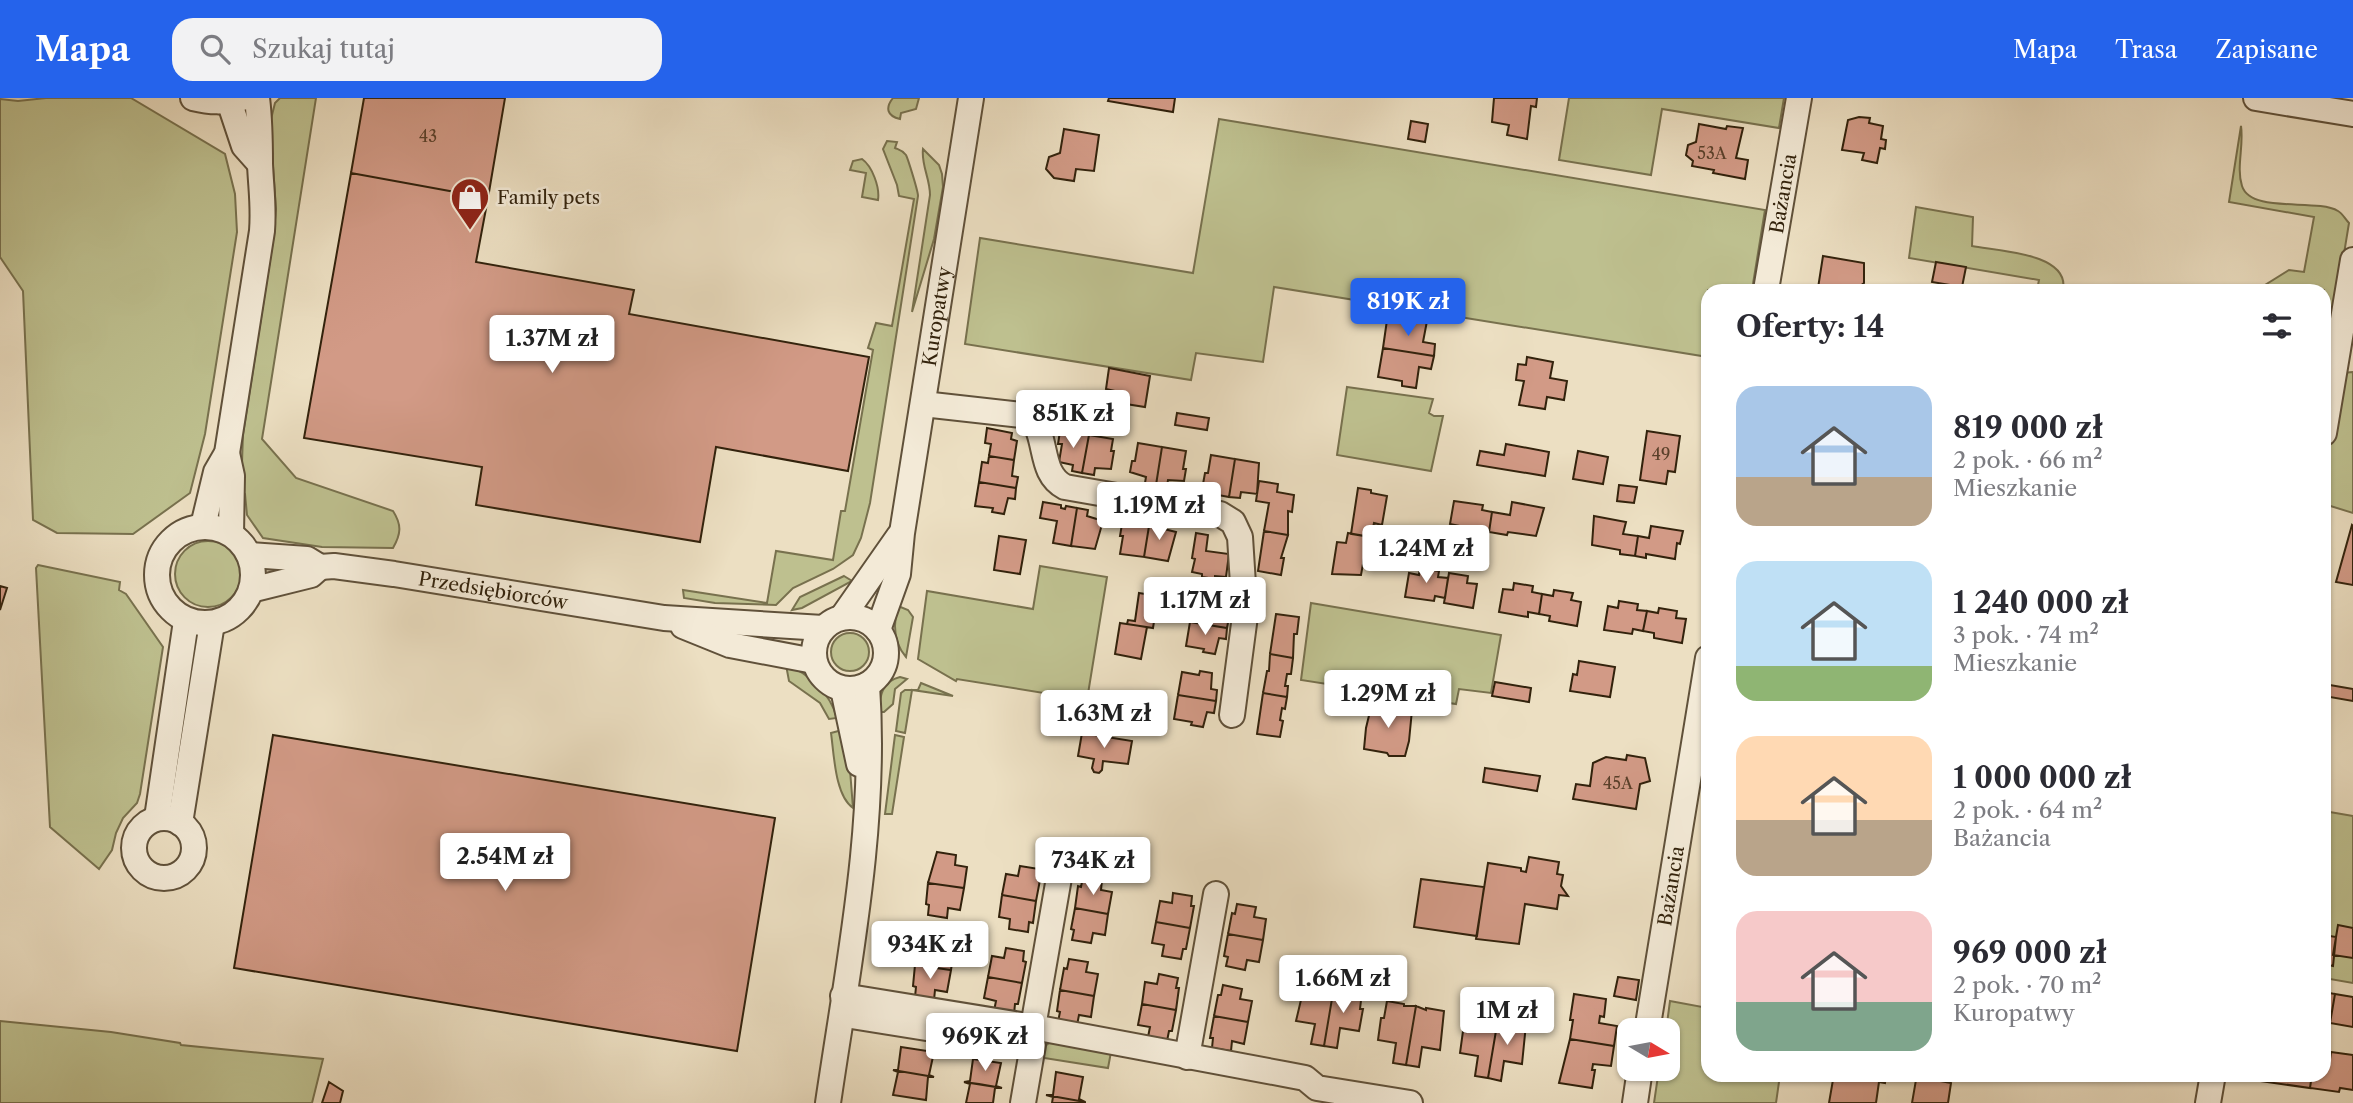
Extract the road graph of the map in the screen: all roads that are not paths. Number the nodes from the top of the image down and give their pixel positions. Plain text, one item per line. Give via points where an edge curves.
1 (193, 98) edge
2 (257, 98) edge
3 (971, 98) edge
4 (1799, 98) edge
5 (2256, 98) edge
6 (235, 100) edge
7 (2353, 114) edge
8 (260, 164) junction
9 (2353, 260) edge
10 (1767, 284) edge
11 (2331, 391) edge
12 (923, 404) junction
13 (227, 453) junction
14 (203, 526) junction
15 (902, 533) junction
16 (231, 534) junction
17 (249, 555) junction
18 (320, 567) junction
19 (251, 590) junction
20 (664, 618) junction
21 (186, 621) junction
22 (833, 622) junction
23 (212, 623) junction
24 (878, 630) junction
25 (814, 661) junction
26 (855, 687) junction
27 (1701, 701) edge
28 (1232, 715) dead end
29 (1060, 872) dead end
30 (1216, 894) dead end
31 (842, 1006) junction
32 (1649, 1018) edge
33 (1033, 1027) junction
34 (1187, 1057) junction
35 (1638, 1082) edge
36 (2212, 1082) edge
37 (1315, 1095) edge
38 (828, 1103) edge
39 (1023, 1103) edge
40 (1410, 1103) edge
41 (1635, 1103) edge
42 (2208, 1103) edge

1 - 6 street
2 - 8 street
3 - 12 street, Kuropatwy
4 - 10 street, Bażancia
5 - 7 street
6 - 8 street via 244,146
8 - 13 street via 262,231
9 - 11 street
12 - 15 street, Kuropatwy
12 - 28 street via 1030,416 1037,424 1048,470 1055,482 1065,487 1220,514 1233,522 1240,537 1245,616
13 - 14 street via 216,472
13 - 16 street via 232,476
14 - 16 street
14 - 21 street via 171,540 157,571 160,594
15 - 22 street, Kuropatwy via 868,584
15 - 24 street, Kuropatwy via 898,573
16 - 17 street
17 - 18 street via 307,559
17 - 19 street
18 - 19 street via 311,575
18 - 20 street, Przedsiębiorców via 394,573
19 - 23 street via 239,609
20 - 22 street, Przedsiębiorców
20 - 25 street, Przedsiębiorców via 730,645
21 - 23 street
21 - 23 street via 168,821
22 - 24 street via 862,619
22 - 25 street via 816,638
24 - 26 street via 886,660 876,679
25 - 26 street via 824,680
26 - 31 street via 866,793 863,856
27 - 32 street, Bażancia
29 - 33 street
30 - 34 street
31 - 33 street
31 - 38 street
31 - 39 street via 1033,1045
33 - 34 street
34 - 37 street via 1305,1079
35 - 41 street
36 - 42 street
37 - 40 street

